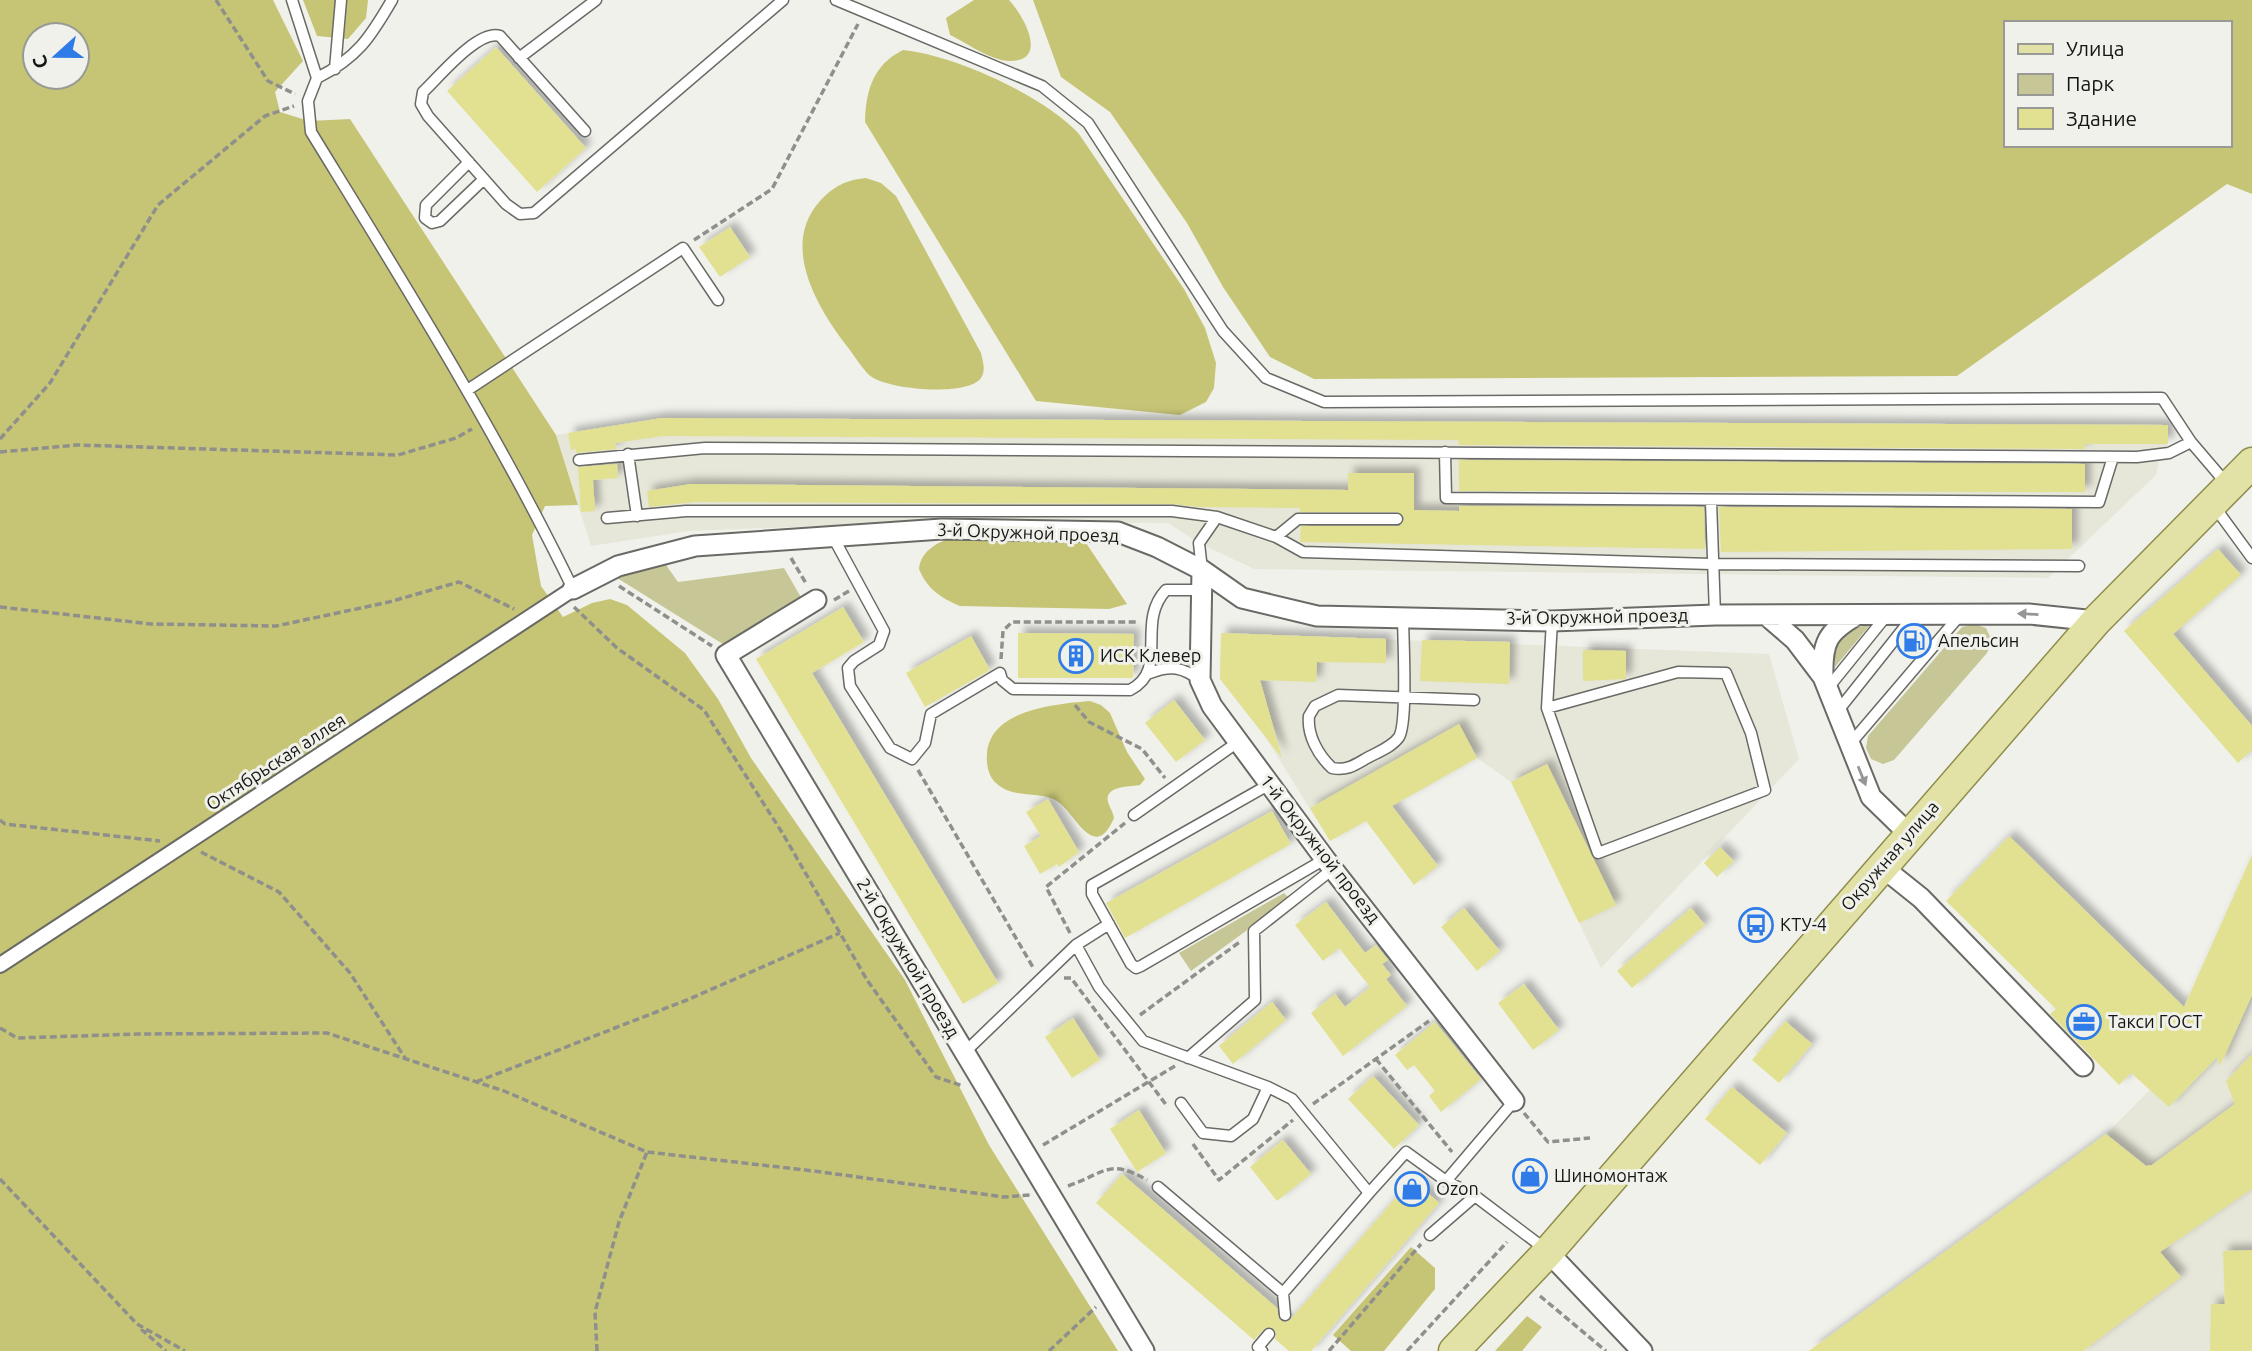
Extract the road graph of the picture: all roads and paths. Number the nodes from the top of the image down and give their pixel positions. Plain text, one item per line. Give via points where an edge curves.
1 (216, 0) edge
2 (292, 0) edge
3 (341, 0) edge
4 (392, 0) edge
5 (596, 0) edge
6 (783, 0) edge
7 (836, 0) edge
8 (864, 11) junction
9 (519, 58) junction
10 (335, 69) junction
11 (317, 78) junction
12 (308, 101) junction
13 (585, 131) dead end
14 (469, 162) junction
15 (484, 179) junction
16 (683, 247) junction
17 (718, 300) dead end
18 (469, 388) junction
19 (487, 422) junction
20 (0, 439) edge
21 (2191, 442) junction
22 (0, 452) edge
23 (1446, 452) junction
24 (628, 454) junction
25 (2113, 457) junction
26 (579, 460) dead end
27 (2252, 463) edge
28 (2220, 494) junction
29 (1711, 501) junction
30 (637, 516) junction
31 (1216, 517) junction
32 (607, 518) dead end
33 (1397, 519) dead end
34 (833, 537) junction
35 (1276, 537) junction
36 (2252, 558) edge
37 (1711, 564) junction
38 (2079, 566) dead end
39 (1202, 570) junction
40 (601, 574) junction
41 (1203, 590) junction
42 (568, 592) junction
43 (816, 600) dead end
44 (0, 607) edge
45 (1858, 614) junction
46 (1888, 614) junction
47 (1914, 614) junction
48 (1961, 614) junction
49 (1715, 615) junction
50 (1766, 615) junction
51 (1403, 616) junction
52 (531, 618) junction
53 (1552, 621) junction
54 (2096, 621) junction
55 (1151, 623) junction
56 (726, 655) junction
57 (1000, 673) junction
58 (1150, 673) junction
59 (1200, 680) junction
60 (1825, 683) junction
61 (1063, 689) junction
62 (1402, 698) junction
63 (1474, 700) dead end
64 (1546, 708) junction
65 (1837, 712) junction
66 (1238, 742) junction
67 (1850, 744) junction
68 (1270, 784) junction
69 (1173, 788) junction
70 (1134, 815) dead end
71 (0, 820) edge
72 (1909, 834) junction
73 (186, 844) junction
74 (1330, 863) junction
75 (1881, 866) junction
76 (1109, 924) junction
77 (1254, 931) junction
78 (840, 933) junction
79 (1076, 945) junction
80 (0, 965) edge
81 (1444, 1010) junction
82 (1129, 1023) junction
83 (0, 1028) edge
84 (965, 1052) junction
85 (1188, 1058) junction
86 (405, 1059) junction
87 (1376, 1059) junction
88 (2083, 1066) dead end
89 (476, 1082) junction
90 (1268, 1087) junction
91 (990, 1094) junction
92 (1514, 1101) junction
93 (1181, 1103) dead end
94 (1303, 1111) junction
95 (1590, 1138) dead end
96 (647, 1152) junction
97 (1027, 1155) junction
98 (1461, 1163) junction
99 (0, 1179) edge
100 (1446, 1181) junction
101 (1158, 1187) joint
102 (1049, 1193) junction
103 (1369, 1193) junction
104 (1475, 1196) junction
105 (1430, 1235) joint
106 (1507, 1242) dead end
107 (1548, 1252) junction
108 (1283, 1293) junction
109 (1110, 1294) junction
110 (1537, 1294) dead end
111 (1285, 1315) dead end
112 (137, 1324) junction
113 (1269, 1334) dead end
114 (166, 1351) edge
115 (185, 1351) edge
116 (597, 1351) edge
117 (1049, 1351) edge
118 (1144, 1351) edge
119 (1262, 1351) edge
120 (1329, 1351) edge
121 (1407, 1351) edge
122 (1454, 1351) edge
123 (1605, 1351) edge
124 (1642, 1351) edge

1 - 12 path via 268,81
2 - 11 lane
3 - 10 lane
4 - 10 lane via 366,43
5 - 9 lane
6 - 15 lane via 541,209 520,214
7 - 8 lane
8 - 16 path via 772,189
8 - 21 lane via 1042,86 1088,123 1223,331 1266,378 1324,402 2162,398
9 - 13 lane
9 - 14 lane via 500,36 487,34 423,92 424,109
10 - 11 lane
11 - 12 lane
12 - 18 lane via 311,132
12 - 20 path via 265,116 159,205 50,383
14 - 15 lane
14 - 15 lane via 426,205 425,218 432,223 440,221
16 - 17 lane
16 - 18 lane
18 - 19 lane
19 - 22 path via 456,438 398,455 77,445
19 - 42 lane via 532,503
21 - 25 lane via 2169,453
21 - 28 lane
23 - 24 lane via 705,448
23 - 25 lane
23 - 29 lane via 1446,498
24 - 26 lane
24 - 30 lane
25 - 29 lane via 2099,502
27 - 28 main road, Окружная улица
28 - 36 lane
28 - 54 main road, Окружная улица
29 - 37 lane
30 - 31 lane via 686,511 1145,511
30 - 32 lane
31 - 35 lane
31 - 39 lane via 1199,542
33 - 35 lane via 1297,519
34 - 39 street, 3-й Окружной проезд via 942,529 1118,532
34 - 40 street, 3-й Окружной проезд via 695,546
34 - 57 lane via 884,631 879,645 854,661 847,677 890,748 912,759 925,743 931,714
35 - 37 lane via 1303,552
37 - 38 lane
37 - 49 lane
39 - 41 street, 1-й Окружной проезд
39 - 51 street, 3-й Окружной проезд via 1242,598 1317,616
40 - 42 street, 3-й Окружной проезд
40 - 56 path
41 - 55 lane via 1166,590 1155,602
41 - 59 street, 1-й Окружной проезд
42 - 52 street, Октябрьская аллея
42 - 78 path via 617,648 704,710
43 - 56 street
44 - 52 path via 151,624 276,626 389,603 459,582
45 - 46 street, 3-й Окружной проезд
45 - 50 street, 3-й Окружной проезд
45 - 60 street via 1836,627 1822,649
46 - 47 street, 3-й Окружной проезд
46 - 60 lane
47 - 48 street, 3-й Окружной проезд
47 - 65 lane
54 -> 48 street, 3-й Окружной проезд via 2029,614
48 - 67 lane
49 - 50 street, 3-й Окружной проезд
49 - 53 street, 3-й Окружной проезд
50 - 60 street via 1795,640
51 - 53 street, 3-й Окружной проезд
51 - 62 lane
52 - 73 street, Октябрьская аллея
53 - 64 lane
54 - 72 main road, Окружная улица
55 - 57 path via 1012,622 1003,631
55 - 58 lane
56 - 84 street, 2-й Окружной проезд
57 - 61 lane via 1013,689
58 - 59 lane via 1169,666 1187,670
58 - 61 lane via 1130,690
59 - 66 street, 1-й Окружной проезд
60 - 65 street
61 - 69 path via 1090,722 1142,749
62 - 62 lane via 1402,727 1394,742 1349,768 1332,768 1325,762 1307,729 1315,706 1338,695
62 - 63 lane
64 - 64 lane via 1598,853 1765,790 1751,733 1726,673 1678,672
65 - 67 street
66 - 68 street, 1-й Окружной проезд
66 - 69 lane
67 -> 72 street via 1871,797
68 - 74 street, 1-й Окружной проезд
68 - 76 lane via 1092,885 1092,894
69 - 70 lane
71 - 73 path
72 - 75 main road, Окружная улица
73 - 80 street, Октябрьская аллея
73 - 86 path via 279,892 350,973
74 - 76 lane via 1136,968
74 - 77 lane
74 - 81 street, 1-й Окружной проезд
75 - 88 street via 1921,898
75 - 107 main road, Окружная улица
76 - 79 lane
77 - 82 path
77 - 85 lane via 1255,1000
78 - 89 path via 687,1000
78 - 91 path via 867,980 936,1077
79 - 82 lane via 1099,987
79 - 84 lane
81 - 87 path
81 - 92 street, 1-й Окружной проезд
82 - 85 lane via 1143,1041
83 - 86 path via 17,1038 327,1033
84 - 91 street, 2-й Окружной проезд
85 - 90 lane
85 - 97 path
86 - 89 path
87 - 94 path
87 - 98 path
89 - 96 path
90 - 93 lane via 1253,1119 1231,1136 1203,1133
90 - 94 lane via 1292,1099
91 - 97 street, 2-й Окружной проезд
92 - 95 path via 1548,1142
92 - 98 lane
94 - 103 lane
96 - 102 path via 1004,1197
96 - 116 path via 619,1223 595,1312
97 - 102 street, 2-й Окружной проезд
98 - 100 lane
99 - 112 path
100 - 103 lane via 1406,1152
100 - 104 lane
101 - 102 path via 1112,1166
101 - 108 lane
102 - 109 street, 2-й Окружной проезд
103 - 108 lane
104 - 105 lane
104 - 107 lane
105 - 120 path
106 - 121 path
107 - 122 main road, Окружная улица
107 - 124 street
108 - 111 lane
109 - 117 path
109 - 118 street, 2-й Окружной проезд
110 - 123 path
112 - 114 path
112 - 115 path
113 - 119 lane via 1258,1347

